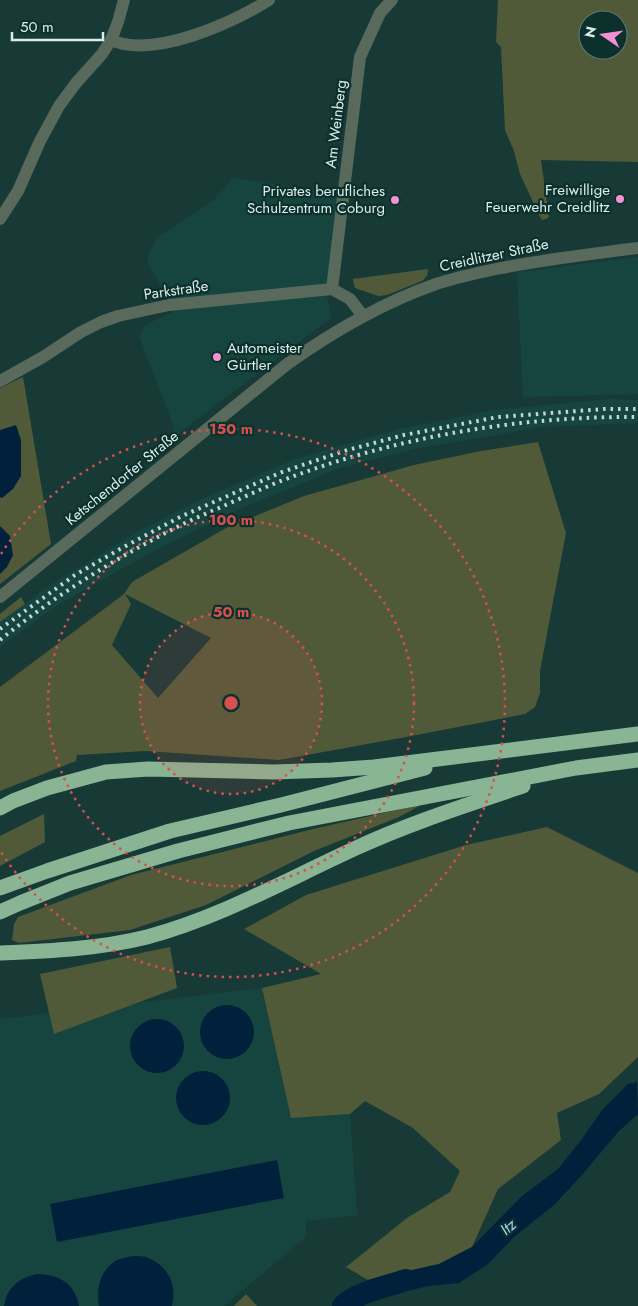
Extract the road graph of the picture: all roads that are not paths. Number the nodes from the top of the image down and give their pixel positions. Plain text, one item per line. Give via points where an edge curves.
1 (124, 0) edge
2 (269, 0) edge
3 (392, 0) edge
4 (111, 40) junction
5 (0, 219) edge
6 (638, 248) edge
7 (332, 289) junction
8 (363, 316) junction
9 (0, 381) edge
10 (0, 597) edge
11 (638, 734) edge
12 (490, 752) junction
13 (638, 760) edge
14 (576, 768) junction
15 (0, 808) edge
16 (0, 888) edge
17 (0, 912) edge
18 (2, 953) edge

1 - 4 street
2 - 4 street via 215,28 187,37 143,46
3 - 7 street, Am Weinberg via 380,13 360,57
4 - 5 street via 59,106 18,191
6 - 8 street, Creidlitzer Straße via 527,263 465,276 427,287
7 - 8 street via 350,299
7 - 9 street, Parkstraße via 169,305 118,316 81,332
8 - 10 street, Ketschendorfer Straße via 286,366
11 - 12 highway
12 - 15 highway via 332,770 148,769 106,772 47,788
12 - 16 highway via 170,831
13 - 14 highway
14 - 17 highway via 289,823 70,883
14 - 18 highway via 417,822 357,847 236,906 179,927 107,946

